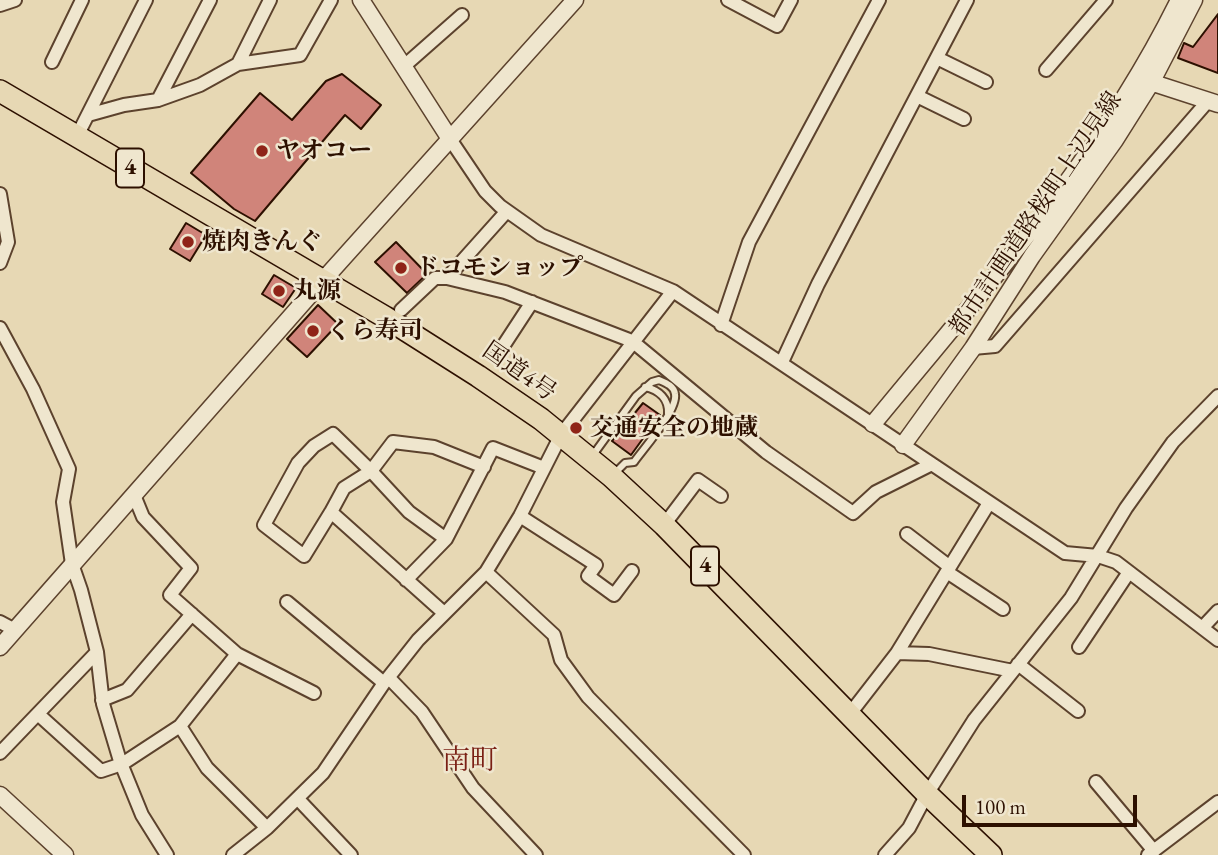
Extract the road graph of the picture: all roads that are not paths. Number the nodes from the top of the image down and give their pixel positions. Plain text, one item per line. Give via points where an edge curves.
1 (15, 0) edge
2 (82, 0) edge
3 (146, 0) edge
4 (210, 0) edge
5 (270, 0) edge
6 (331, 0) edge
7 (361, 0) edge
8 (575, 0) edge
9 (729, 0) edge
10 (791, 0) edge
11 (879, 0) edge
12 (967, 0) edge
13 (1106, 0) edge
14 (1179, 0) edge
15 (1194, 0) edge
16 (0, 5) edge
17 (462, 15) dead end
18 (937, 58) junction
19 (52, 62) dead end
20 (238, 64) junction
21 (402, 67) junction
22 (1046, 70) dead end
23 (1144, 80) junction
24 (986, 82) dead end
25 (0, 91) edge
26 (916, 96) junction
27 (158, 100) junction
28 (1213, 103) edge
29 (88, 115) junction
30 (964, 119) dead end
31 (77, 136) junction
32 (450, 139) junction
33 (0, 194) edge
34 (507, 211) junction
35 (0, 263) edge
36 (447, 278) junction
37 (323, 281) junction
38 (673, 291) junction
39 (532, 302) junction
40 (401, 310) dead end
41 (721, 325) junction
42 (0, 328) edge
43 (632, 341) junction
44 (973, 348) junction
45 (496, 357) dead end
46 (782, 362) junction
47 (645, 387) junction
48 (1218, 396) edge
49 (668, 416) junction
50 (873, 424) junction
51 (561, 435) junction
52 (904, 445) junction
53 (590, 459) junction
54 (932, 464) junction
55 (484, 467) junction
56 (544, 468) junction
57 (371, 471) junction
58 (611, 477) junction
59 (134, 495) junction
60 (721, 495) dead end
61 (989, 503) junction
62 (331, 512) junction
63 (520, 516) junction
64 (664, 525) junction
65 (907, 534) dead end
66 (446, 539) junction
67 (1098, 556) junction
68 (72, 564) junction
69 (948, 570) junction
70 (632, 571) dead end
71 (486, 572) junction
72 (1129, 572) junction
73 (405, 580) junction
74 (287, 602) dead end
75 (1003, 609) dead end
76 (1218, 611) edge
77 (444, 612) junction
78 (192, 614) junction
79 (0, 622) edge
80 (1203, 627) junction
81 (15, 630) junction
82 (1218, 640) edge
83 (0, 647) edge
84 (1079, 647) dead end
85 (97, 652) junction
86 (897, 653) junction
87 (237, 654) junction
88 (1016, 668) junction
89 (387, 681) junction
90 (314, 693) dead end
91 (102, 700) junction
92 (1078, 711) dead end
93 (39, 715) junction
94 (849, 715) junction
95 (180, 726) junction
96 (0, 753) edge
97 (122, 764) junction
98 (1096, 782) dead end
99 (927, 794) junction
100 (0, 795) edge
101 (298, 799) junction
102 (1218, 802) edge
103 (267, 828) junction
104 (1151, 853) edge
105 (65, 855) edge
106 (167, 855) edge
107 (233, 855) edge
108 (351, 855) edge
109 (536, 855) edge
110 (744, 855) edge
111 (885, 855) edge
112 (991, 855) edge

1 - 16 street
2 - 19 street
3 - 29 street
4 - 27 street
5 - 20 street
6 - 20 street via 300,55
7 - 21 street
8 - 32 street
9 - 10 street via 777,26
11 - 41 street via 750,242
12 - 18 street
13 - 22 street
14 - 23 street, 都市計画道路桜町上辺見線
15 - 23 street, 都市計画道路桜町上辺見線
17 - 21 street
18 - 24 street
18 - 26 street
20 - 27 street via 200,85
21 - 32 street
23 - 28 street
23 - 44 street, 都市計画道路桜町上辺見線 via 1115,140
23 - 50 street, 都市計画道路桜町上辺見線 via 1013,254
25 - 31 highway, 国道4号 / 4
26 - 30 street
26 - 46 street
27 - 29 street
28 - 44 street via 995,346
29 - 31 street
31 - 37 highway, 国道4号 / 4
32 - 34 street via 485,191
32 - 37 street
33 - 35 street via 8,242
34 - 36 street
34 - 38 street via 541,235
36 - 39 street
36 - 40 street via 435,278
37 - 51 highway, 国道4号 / 4 via 461,364
37 - 59 street
38 - 41 street
38 - 43 street
39 - 43 street
39 - 45 street
41 - 46 street
42 - 68 street via 69,469 63,502
43 - 51 street
43 - 54 street via 766,452 853,513 876,492
44 - 52 street, 都市計画道路桜町上辺見線
46 - 50 street
47 - 49 lane via 666,399
47 - 49 lane via 659,380 671,385 675,400
47 - 53 lane
48 - 67 street via 1173,442
49 - 58 lane via 634,461
50 - 52 street
51 - 53 highway, 国道4号 / 4
51 - 56 street
52 - 54 street
53 - 58 highway, 国道4号 / 4
54 - 61 street
55 - 56 street via 493,448
55 - 57 street via 434,447 393,442
55 - 66 street
56 - 63 street
57 - 62 street via 344,488
57 - 62 street via 333,434 298,463 264,525 304,556
57 - 66 street via 409,512
58 - 64 highway, 国道4号 / 4
59 - 68 street
59 - 78 street via 143,517 191,568 170,595
60 - 64 street via 698,480
61 - 67 street via 1065,553
61 - 69 street
62 - 73 street
63 - 70 street via 596,565 588,576 614,595
63 - 71 street
64 - 94 highway, 国道4号 / 4
65 - 69 street
66 - 73 street
67 - 72 street
67 - 88 street
68 - 81 street
68 - 85 street
69 - 75 street
69 - 86 street
71 - 77 street
71 - 110 street via 554,635 561,660 588,697
72 - 80 street
72 - 84 street
73 - 77 street
74 - 89 street
76 - 80 street
77 - 89 street
78 - 87 street
78 - 91 street via 127,690
79 - 81 street
80 - 82 street
81 - 83 street
85 - 91 street
85 - 93 street
86 - 88 street
86 - 94 street
87 - 90 street
87 - 95 street
88 - 92 street
88 - 99 street via 974,720
89 - 101 street via 323,773
89 - 109 street via 422,712 473,788
91 - 97 street
93 - 96 street
93 - 97 street via 101,771
94 - 99 highway, 国道4号 / 4
95 - 97 street
95 - 103 street via 207,768
97 - 106 street via 142,815
98 - 104 street
99 - 111 street via 909,828
99 - 112 highway, 国道4号 / 4
100 - 105 street
101 - 103 street
101 - 108 street
102 - 104 street
103 - 107 street

